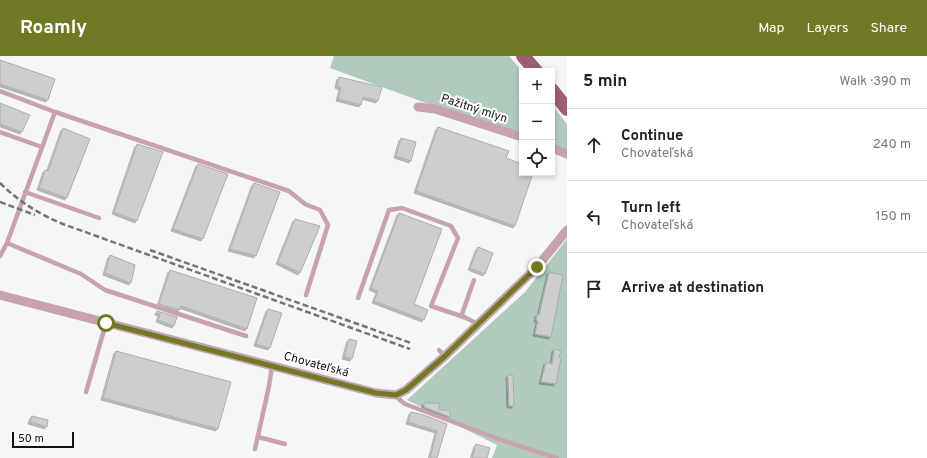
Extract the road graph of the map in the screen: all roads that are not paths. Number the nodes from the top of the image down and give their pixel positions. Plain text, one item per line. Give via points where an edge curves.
1 (523, 56) edge
2 (533, 68) edge
3 (0, 91) edge
4 (555, 94) edge
5 (418, 107) dead end
6 (567, 109) edge
7 (55, 112) junction
8 (0, 132) edge
9 (519, 136) edge
10 (42, 147) junction
11 (555, 149) edge
12 (567, 154) edge
13 (25, 192) junction
14 (99, 218) dead end
15 (567, 230) edge
16 (6, 243) junction
17 (0, 256) edge
18 (474, 280) dead end
19 (0, 295) edge
20 (306, 295) dead end
21 (358, 298) dead end
22 (464, 317) junction
23 (106, 323) junction
24 (478, 324) junction
25 (246, 336) dead end
26 (272, 366) junction
27 (86, 392) dead end
28 (396, 395) junction
29 (258, 437) junction
30 (285, 444) dead end
31 (255, 449) dead end
32 (557, 458) edge

1 - 2 main road
3 - 7 lane
4 - 6 main road
5 - 9 street, Pažitný mlyn via 435,109
7 - 10 lane
7 - 20 lane via 289,191 305,204 320,210 328,225
8 - 10 lane
10 - 13 lane
11 - 12 street
13 - 14 lane
13 - 16 lane
15 - 24 street via 537,267
16 - 17 lane
16 - 25 lane via 81,274 105,290
18 - 22 lane via 462,314
19 - 23 street, Chovateľská
21 - 22 lane via 389,210 402,208 451,226 458,238 431,306
22 - 24 lane
23 - 26 street, Chovateľská
23 - 27 lane
24 - 28 street via 442,353 406,390
26 - 28 street, Chovateľská via 376,393
26 - 29 lane
28 - 32 lane via 405,404
29 - 30 lane
29 - 31 lane

